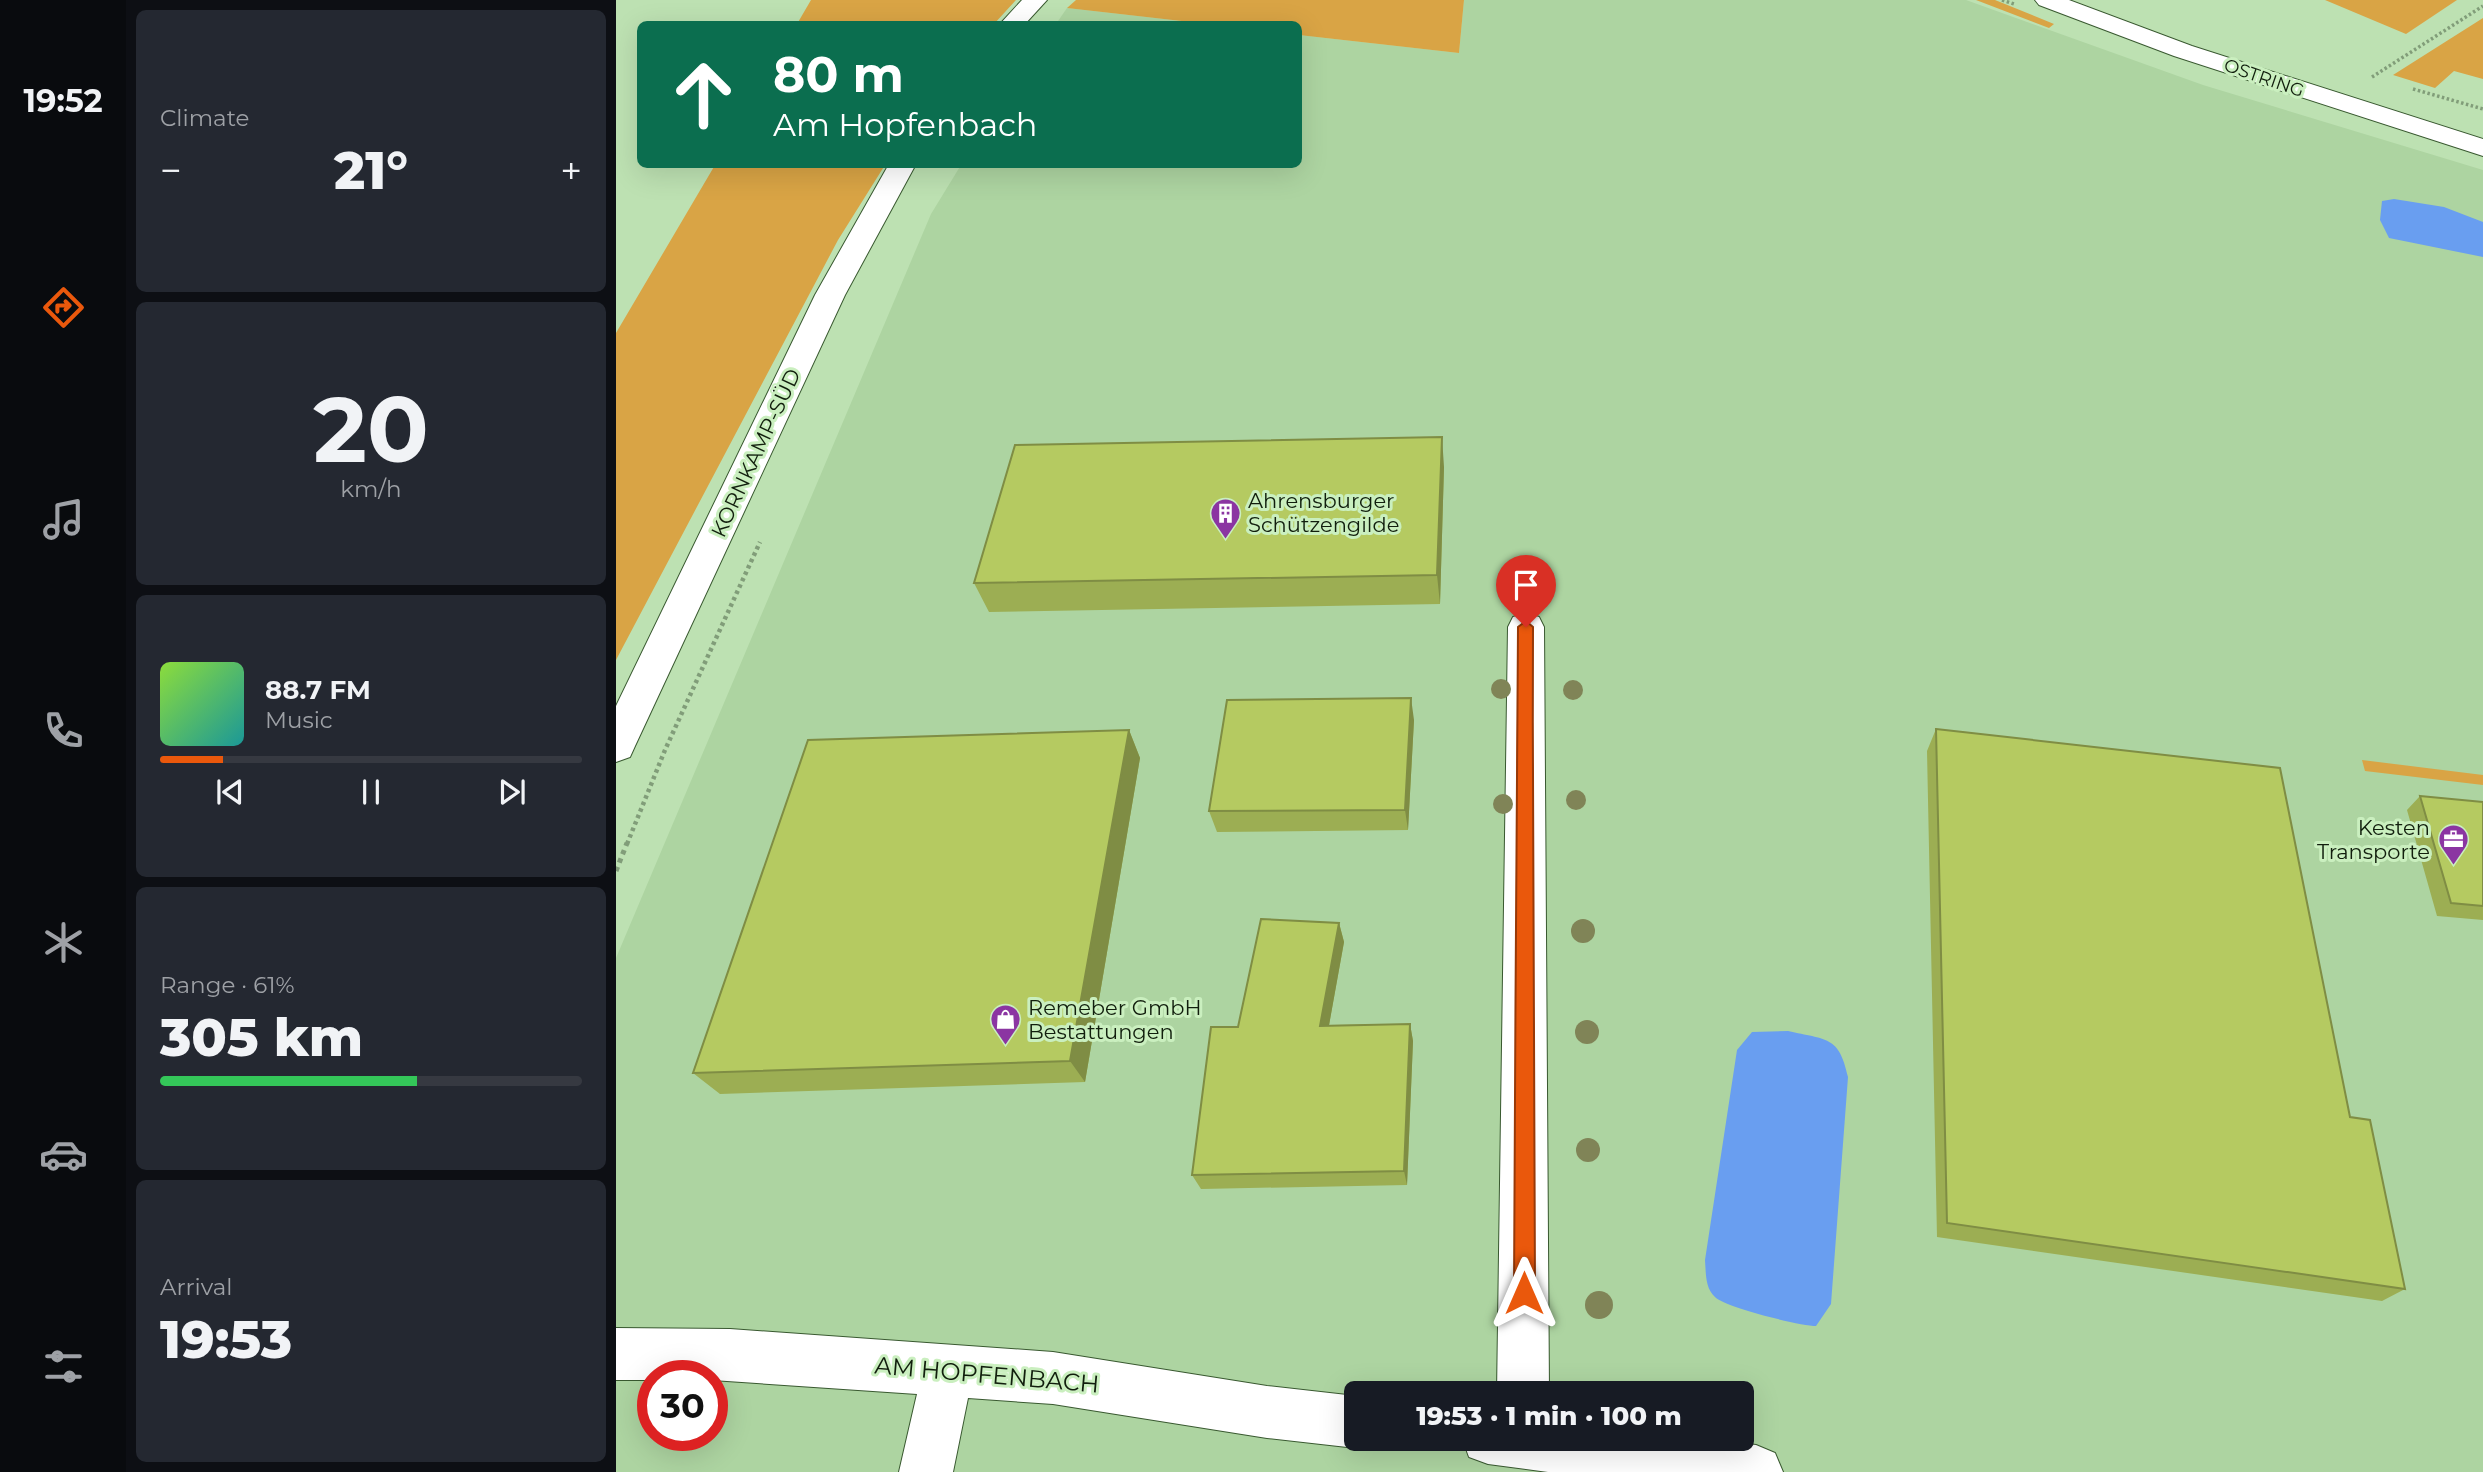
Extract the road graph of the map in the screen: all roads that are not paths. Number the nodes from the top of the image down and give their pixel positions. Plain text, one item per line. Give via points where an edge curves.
1 (1035, 0) edge
2 (2047, 0) edge
3 (1015, 21) edge
4 (2483, 148) edge
5 (900, 168) edge
6 (1526, 627) dead end
7 (616, 746) edge
8 (616, 1354) edge
9 (948, 1370) junction
10 (1517, 1381) edge
11 (1344, 1421) edge
12 (1640, 1451) edge
13 (926, 1472) edge
14 (1756, 1472) edge

1 - 3 street
2 - 4 street, OSTRING via 2208,59
5 - 7 street, KORNKAMP-SÜD via 830,295
6 - 10 street via 1524,1293
8 - 9 street, AM HOPFENBACH via 730,1355
9 - 11 street, AM HOPFENBACH via 1053,1378
9 - 13 street
12 - 14 street

